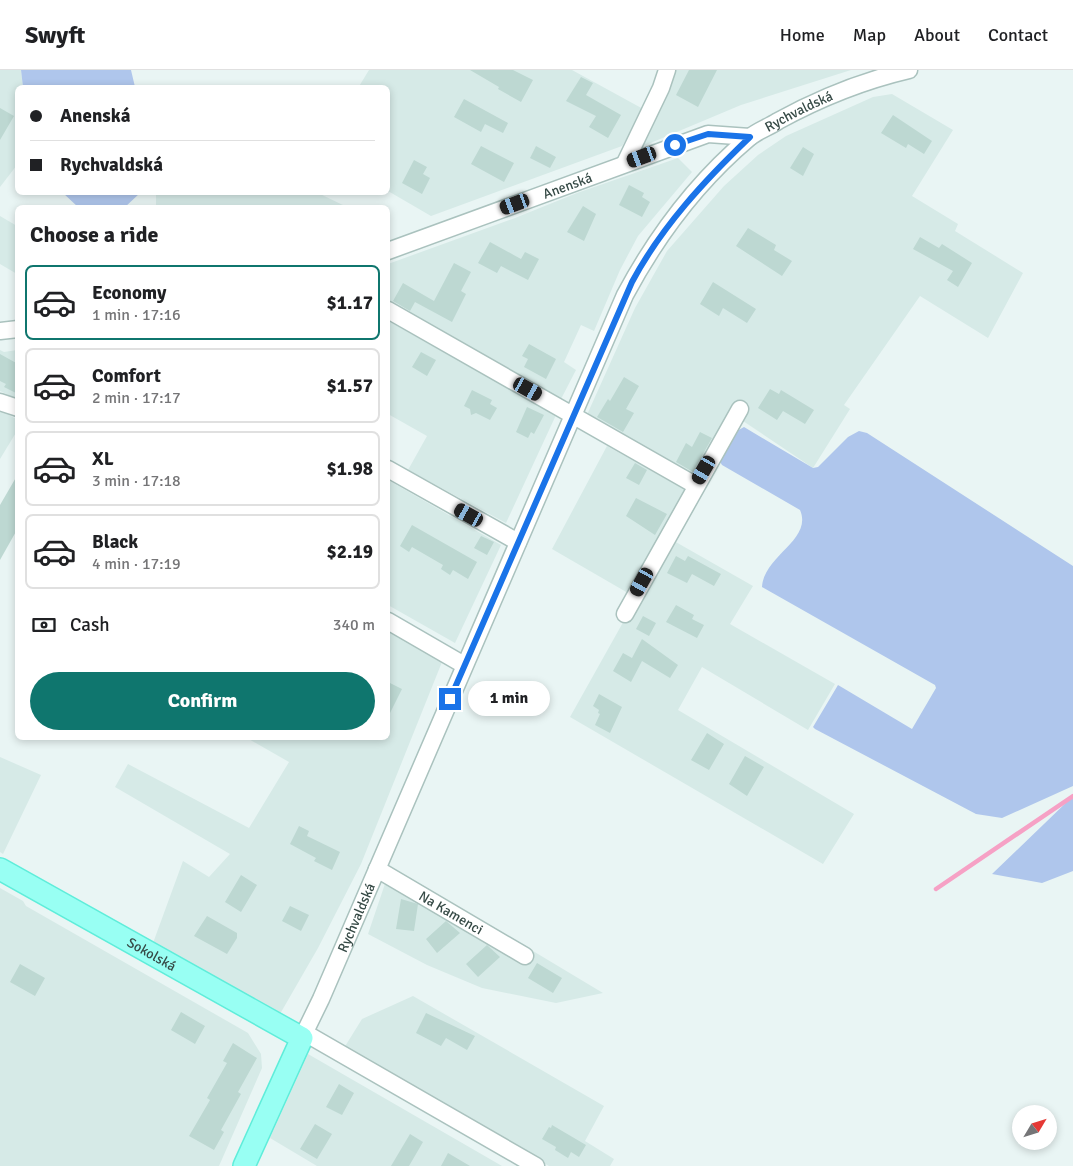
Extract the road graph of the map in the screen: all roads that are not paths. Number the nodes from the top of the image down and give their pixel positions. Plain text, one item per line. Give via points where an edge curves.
1 (667, 70) edge
2 (909, 70) edge
3 (750, 137) junction
4 (625, 163) junction
5 (390, 250) edge
6 (390, 311) edge
7 (15, 328) edge
8 (0, 331) edge
9 (0, 402) edge
10 (15, 407) edge
11 (740, 410) dead end
12 (574, 414) junction
13 (390, 470) edge
14 (696, 485) junction
15 (518, 542) junction
16 (625, 614) dead end
17 (390, 622) edge
18 (464, 666) junction
19 (0, 869) edge
20 (377, 869) junction
21 (525, 956) dead end
22 (304, 1036) junction
23 (244, 1166) edge
24 (536, 1166) edge

1 - 4 street
2 - 3 street, Rychvaldská via 831,94
3 - 4 street, Anenská via 708,134
3 - 12 street, Rychvaldská via 717,168 654,245 625,295
4 - 5 street, Anenská
6 - 12 street
7 - 8 street
9 - 10 street
11 - 14 street
12 - 14 street
12 - 15 street, Rychvaldská
13 - 15 street
14 - 16 street
15 - 18 street, Rychvaldská
17 - 18 street
18 - 20 street, Rychvaldská
19 - 22 main road, Sokolská
20 - 21 street, Na Kamenci
20 - 22 street, Rychvaldská
22 - 23 main road, Rychvaldská
22 - 24 street, Sokolská

